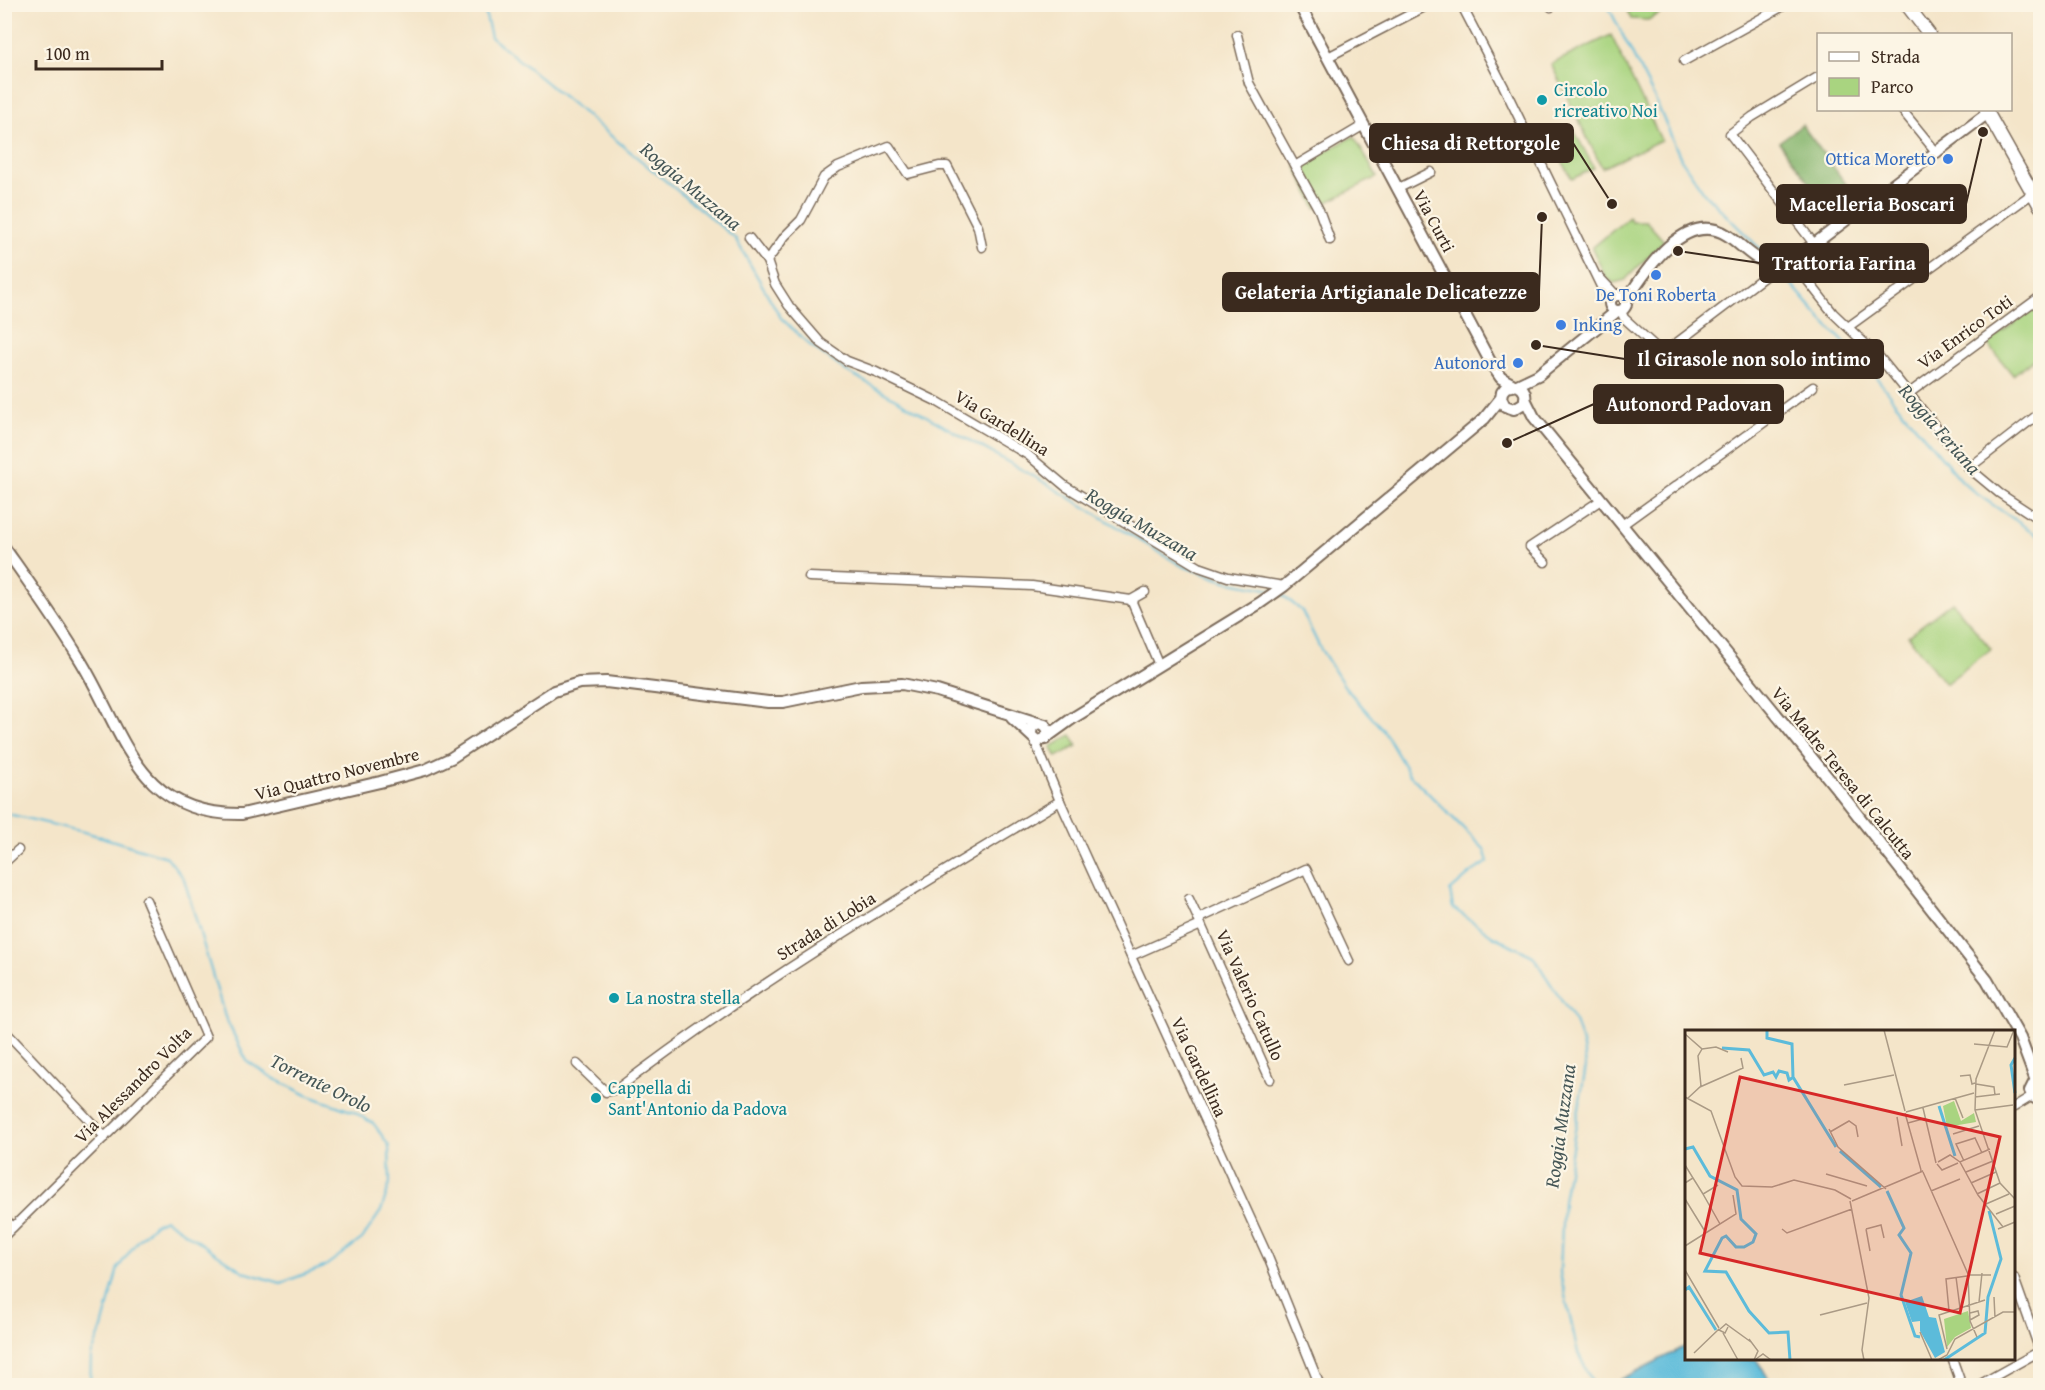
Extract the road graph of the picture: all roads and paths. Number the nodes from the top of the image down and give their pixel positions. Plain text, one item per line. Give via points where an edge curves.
1 (1299, 4) edge
2 (1430, 4) edge
3 (1461, 4) edge
4 (1788, 4) edge
5 (1906, 4) edge
6 (1928, 33) edge
7 (1237, 35) dead end
8 (1328, 57) junction
9 (1684, 61) dead end
10 (1817, 78) edge
11 (1903, 111) edge
12 (1987, 111) edge
13 (1364, 125) junction
14 (1936, 153) junction
15 (1295, 166) junction
16 (1431, 172) dead end
17 (1397, 189) junction
18 (2033, 194) junction
19 (2040, 206) edge
20 (749, 238) dead end
21 (1330, 240) dead end
22 (1814, 244) junction
23 (982, 247) dead end
24 (1787, 259) junction
25 (767, 261) junction
26 (1772, 263) junction
27 (2040, 297) edge
28 (1617, 303) junction
29 (1848, 327) junction
30 (1538, 375) junction
31 (1514, 385) junction
32 (1814, 387) dead end
33 (1908, 394) junction
34 (1501, 398) junction
35 (1525, 398) junction
36 (1513, 409) junction
37 (2040, 414) edge
38 (1534, 417) junction
39 (1484, 419) junction
40 (1969, 468) junction
41 (1601, 500) junction
42 (2040, 520) edge
43 (1622, 525) junction
44 (4, 547) edge
45 (1545, 562) dead end
46 (808, 577) dead end
47 (1280, 589) junction
48 (1145, 592) dead end
49 (1131, 600) junction
50 (1160, 665) junction
51 (1002, 711) junction
52 (1073, 718) junction
53 (1039, 723) junction
54 (1039, 737) junction
55 (1060, 801) junction
56 (18, 850) dead end
57 (4, 863) edge
58 (1189, 899) dead end
59 (146, 900) dead end
60 (1199, 922) junction
61 (1131, 956) junction
62 (1349, 961) dead end
63 (4, 1030) edge
64 (577, 1064) dead end
65 (1270, 1079) dead end
66 (2038, 1081) edge
67 (2036, 1098) edge
68 (2015, 1106) edge
69 (105, 1137) junction
70 (4, 1218) edge
71 (13, 1227) junction
72 (4, 1236) edge
73 (2015, 1283) edge
74 (2040, 1351) edge
75 (1952, 1360) edge
76 (1320, 1386) edge
77 (1962, 1386) edge
78 (1977, 1386) edge

1 - 8 street, Via Curti
2 - 8 street
3 - 28 street via 1593,270
4 - 9 street
5 - 6 main road
7 - 15 street via 1249,83
8 - 13 street, Via Curti
10 - 22 street via 1730,134
11 - 14 street
12 - 14 street
12 - 18 main road
13 - 15 street
13 - 17 street, Via Curti
14 - 22 street
15 - 21 street
16 - 17 street
17 - 31 street, Via Curti via 1492,365 1501,378
18 - 19 main road
18 - 29 street
20 - 25 street, Via Gardellina
22 - 24 street
23 - 25 street via 978,227 947,166 908,174 889,146 838,166 824,177 801,220
24 - 26 street
24 - 29 street
25 - 47 street, Via Gardellina via 789,306 821,343 847,361 938,402 1028,455 1065,486 1199,567
26 - 28 street via 1714,228 1698,228 1671,245
26 - 28 street via 1765,276 1665,350 1658,349 1624,318
27 - 33 street, Via Enrico Toti
28 - 30 street via 1598,326
29 - 33 street via 1880,358
30 - 31 street
30 - 35 street
31 - 34 street via 1503,389
31 - 35 street via 1524,391
32 - 43 street
33 - 40 street
34 - 36 street via 1505,406
34 - 39 street
35 - 36 street via 1521,406
35 - 38 street, Via Madre Teresa di Calcutta
36 - 38 street, Via Madre Teresa di Calcutta
36 - 39 street
37 - 40 street
38 - 41 street, Via Madre Teresa di Calcutta
39 - 47 street
40 - 42 street
41 - 43 street, Via Madre Teresa di Calcutta
41 - 45 street via 1530,547
43 - 66 street, Via Madre Teresa di Calcutta via 1987,980 2020,1038
44 - 51 street, Via Quattro Novembre via 80,659 144,774 171,798 220,814 242,814 425,770 451,758 554,691 579,683 606,682 768,702 861,686 902,684
46 - 49 street via 1032,586
47 - 50 street
48 - 49 street
49 - 50 street
50 - 52 street
51 - 53 street, Via Quattro Novembre
51 - 54 street, Via Quattro Novembre
52 - 53 street
52 - 54 street
53 - 54 street via 1032,726
53 - 54 street via 1047,727
54 - 55 street, Via Gardellina via 1043,764
55 - 61 street, Via Gardellina
55 - 64 street, Strada di Lobia via 818,950 617,1089 606,1092
56 - 57 street
58 - 60 street, Via Valerio Catullo
59 - 69 street, Via Alessandro Volta via 206,1037
60 - 61 street, Via Valerio Catullo
60 - 62 street, Via Valerio Catullo via 1306,869
60 - 65 street, Via Valerio Catullo
61 - 76 street, Via Gardellina via 1268,1257
63 - 69 street
66 - 67 street via 2031,1088
67 - 68 street
69 - 71 street, Via Alessandro Volta
70 - 71 street
71 - 72 street, Via Alessandro Volta
73 - 74 street
74 - 78 street
75 - 77 street

